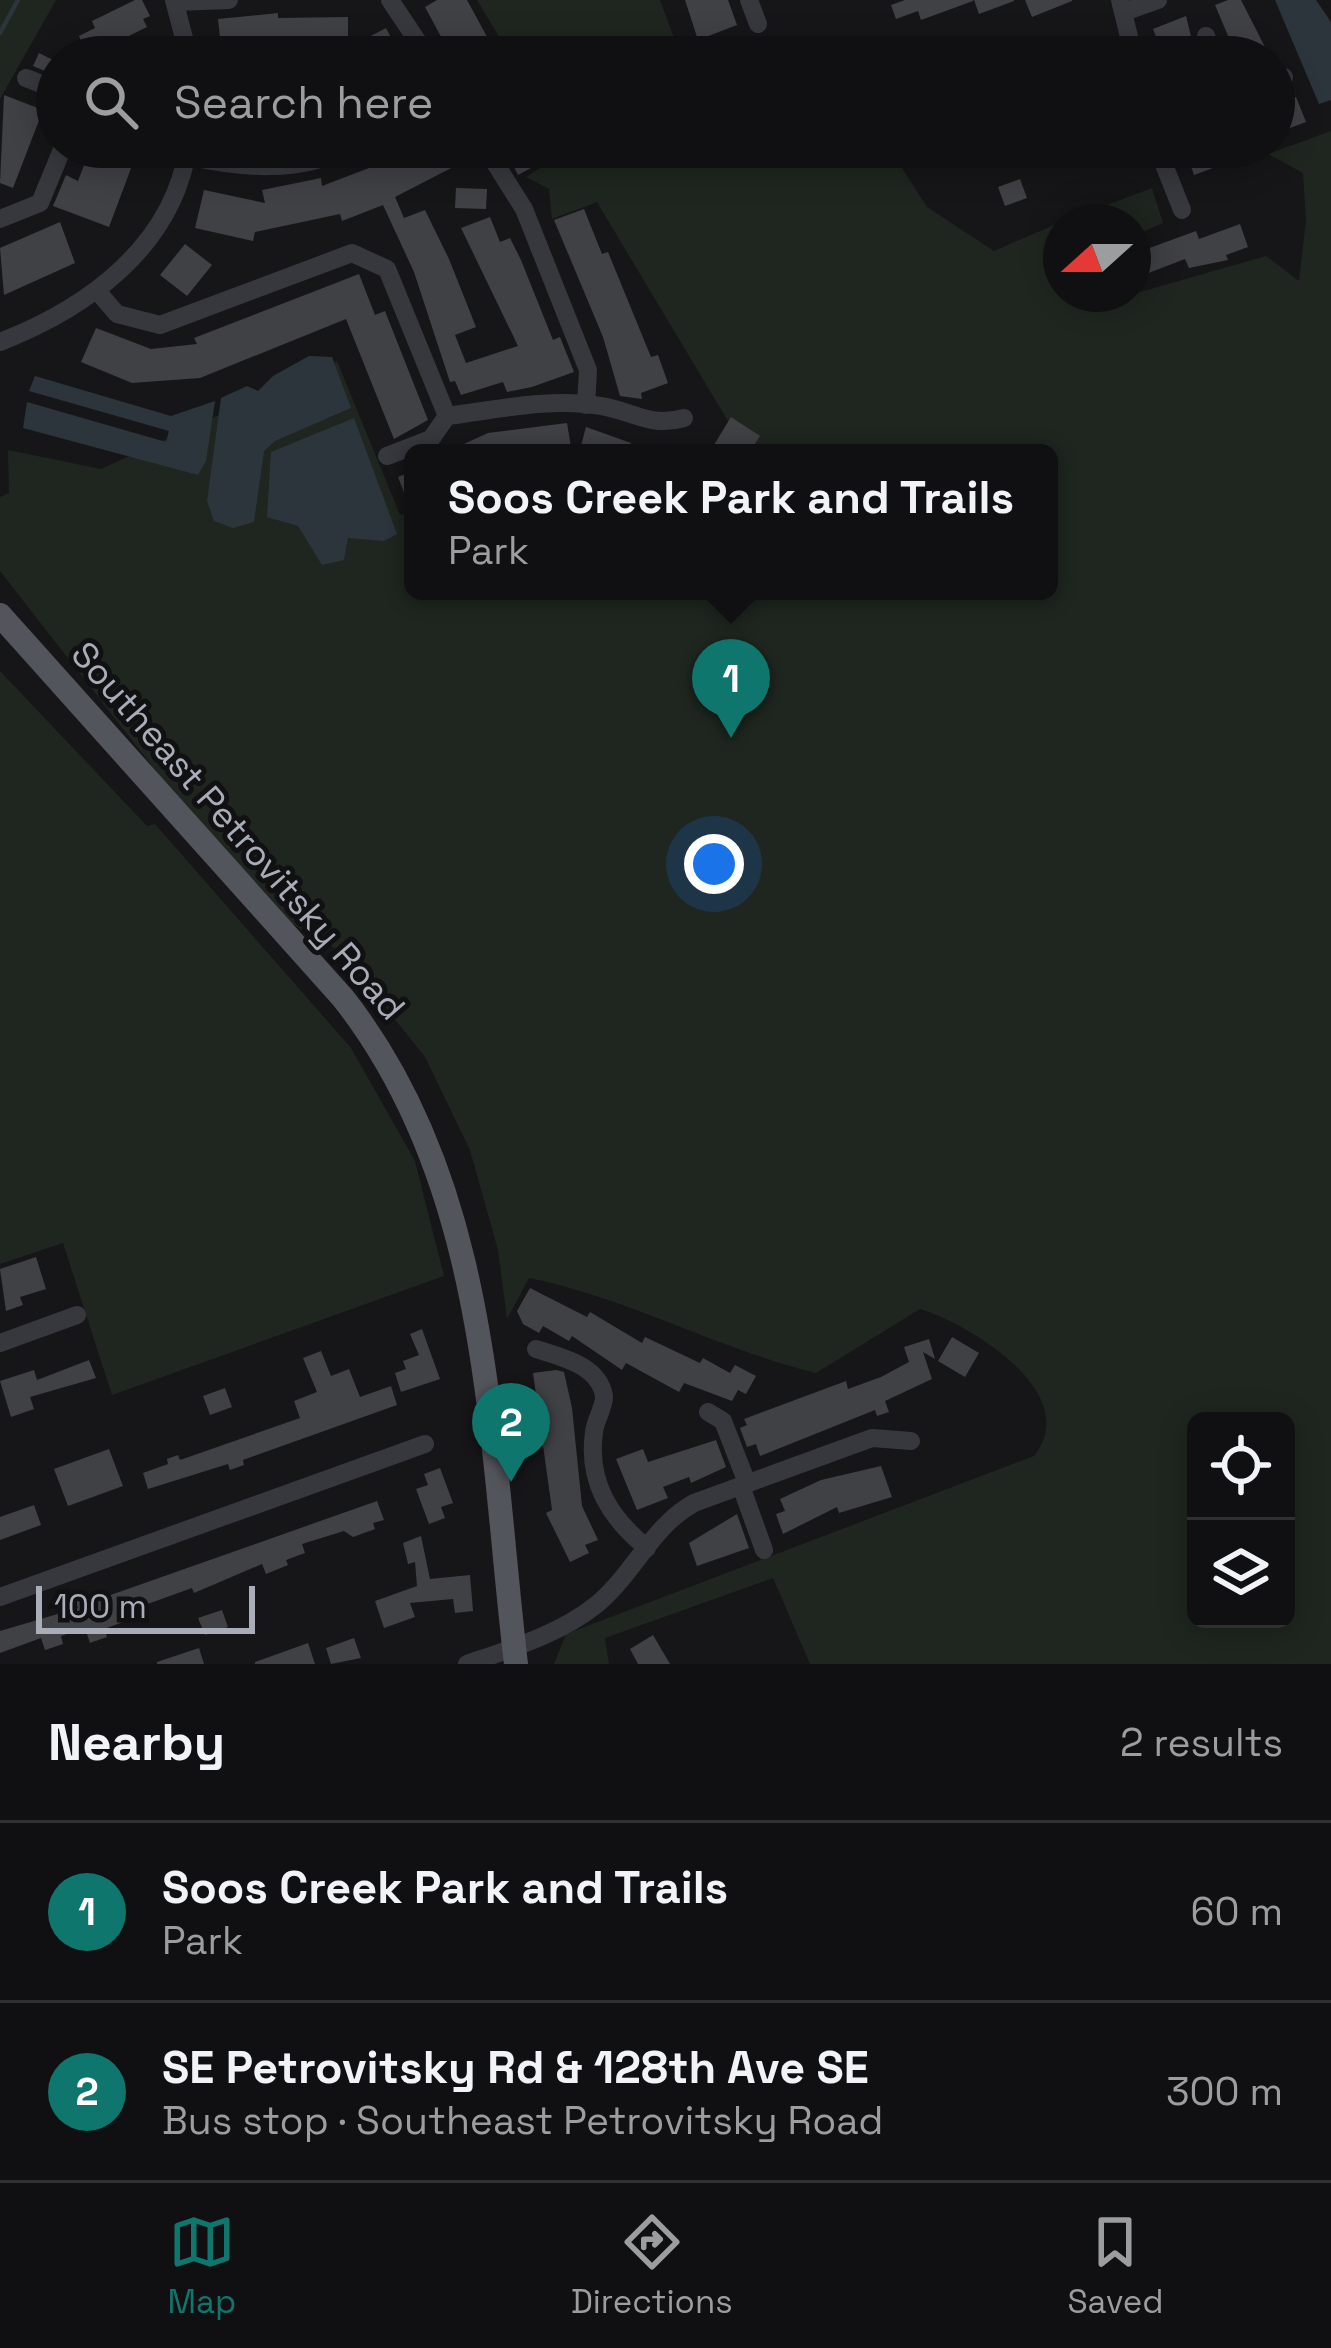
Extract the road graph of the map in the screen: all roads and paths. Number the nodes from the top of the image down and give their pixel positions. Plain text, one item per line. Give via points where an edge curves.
1 (229, 0) edge
2 (390, 0) edge
3 (749, 0) edge
4 (1158, 0) edge
5 (175, 1) edge
6 (1122, 6) edge
7 (758, 25) dead end
8 (184, 36) edge
9 (414, 36) edge
10 (1129, 36) edge
11 (26, 78) dead end
12 (36, 82) edge
13 (54, 168) edge
14 (183, 168) edge
15 (498, 168) edge
16 (1165, 168) edge
17 (1182, 210) dead end
18 (0, 219) edge
19 (99, 292) junction
20 (0, 342) edge
21 (586, 405) junction
22 (447, 416) junction
23 (684, 418) dead end
24 (418, 444) edge
25 (404, 449) edge
26 (388, 455) dead end
27 (0, 615) edge
28 (77, 1315) dead end
29 (0, 1343) edge
30 (536, 1349) dead end
31 (708, 1412) dead end
32 (911, 1441) dead end
33 (425, 1444) dead end
34 (744, 1484) junction
35 (646, 1548) junction
36 (764, 1550) dead end
37 (0, 1597) edge
38 (515, 1656) edge
39 (467, 1664) edge

1 - 5 street
2 - 9 street
3 - 7 street
4 - 6 street
5 - 8 street
6 - 10 street
11 - 12 street
13 - 18 street via 40,203
14 - 19 street via 146,242
15 - 21 street via 524,209 588,370
16 - 17 street
19 - 20 street
19 - 22 street via 117,314 160,325 352,253 373,258 387,269
21 - 22 street
21 - 23 street via 650,423
22 - 24 street
25 - 26 street
27 - 38 main road, Southeast Petrovitsky Road via 343,998 410,1098 460,1232
28 - 29 street
30 - 35 street via 572,1360 602,1389 593,1439 599,1488 617,1524
31 - 34 street via 723,1420
32 - 34 street via 872,1438
33 - 37 street
34 - 35 street via 682,1509
34 - 36 street
35 - 38 street via 596,1605
38 - 39 street

